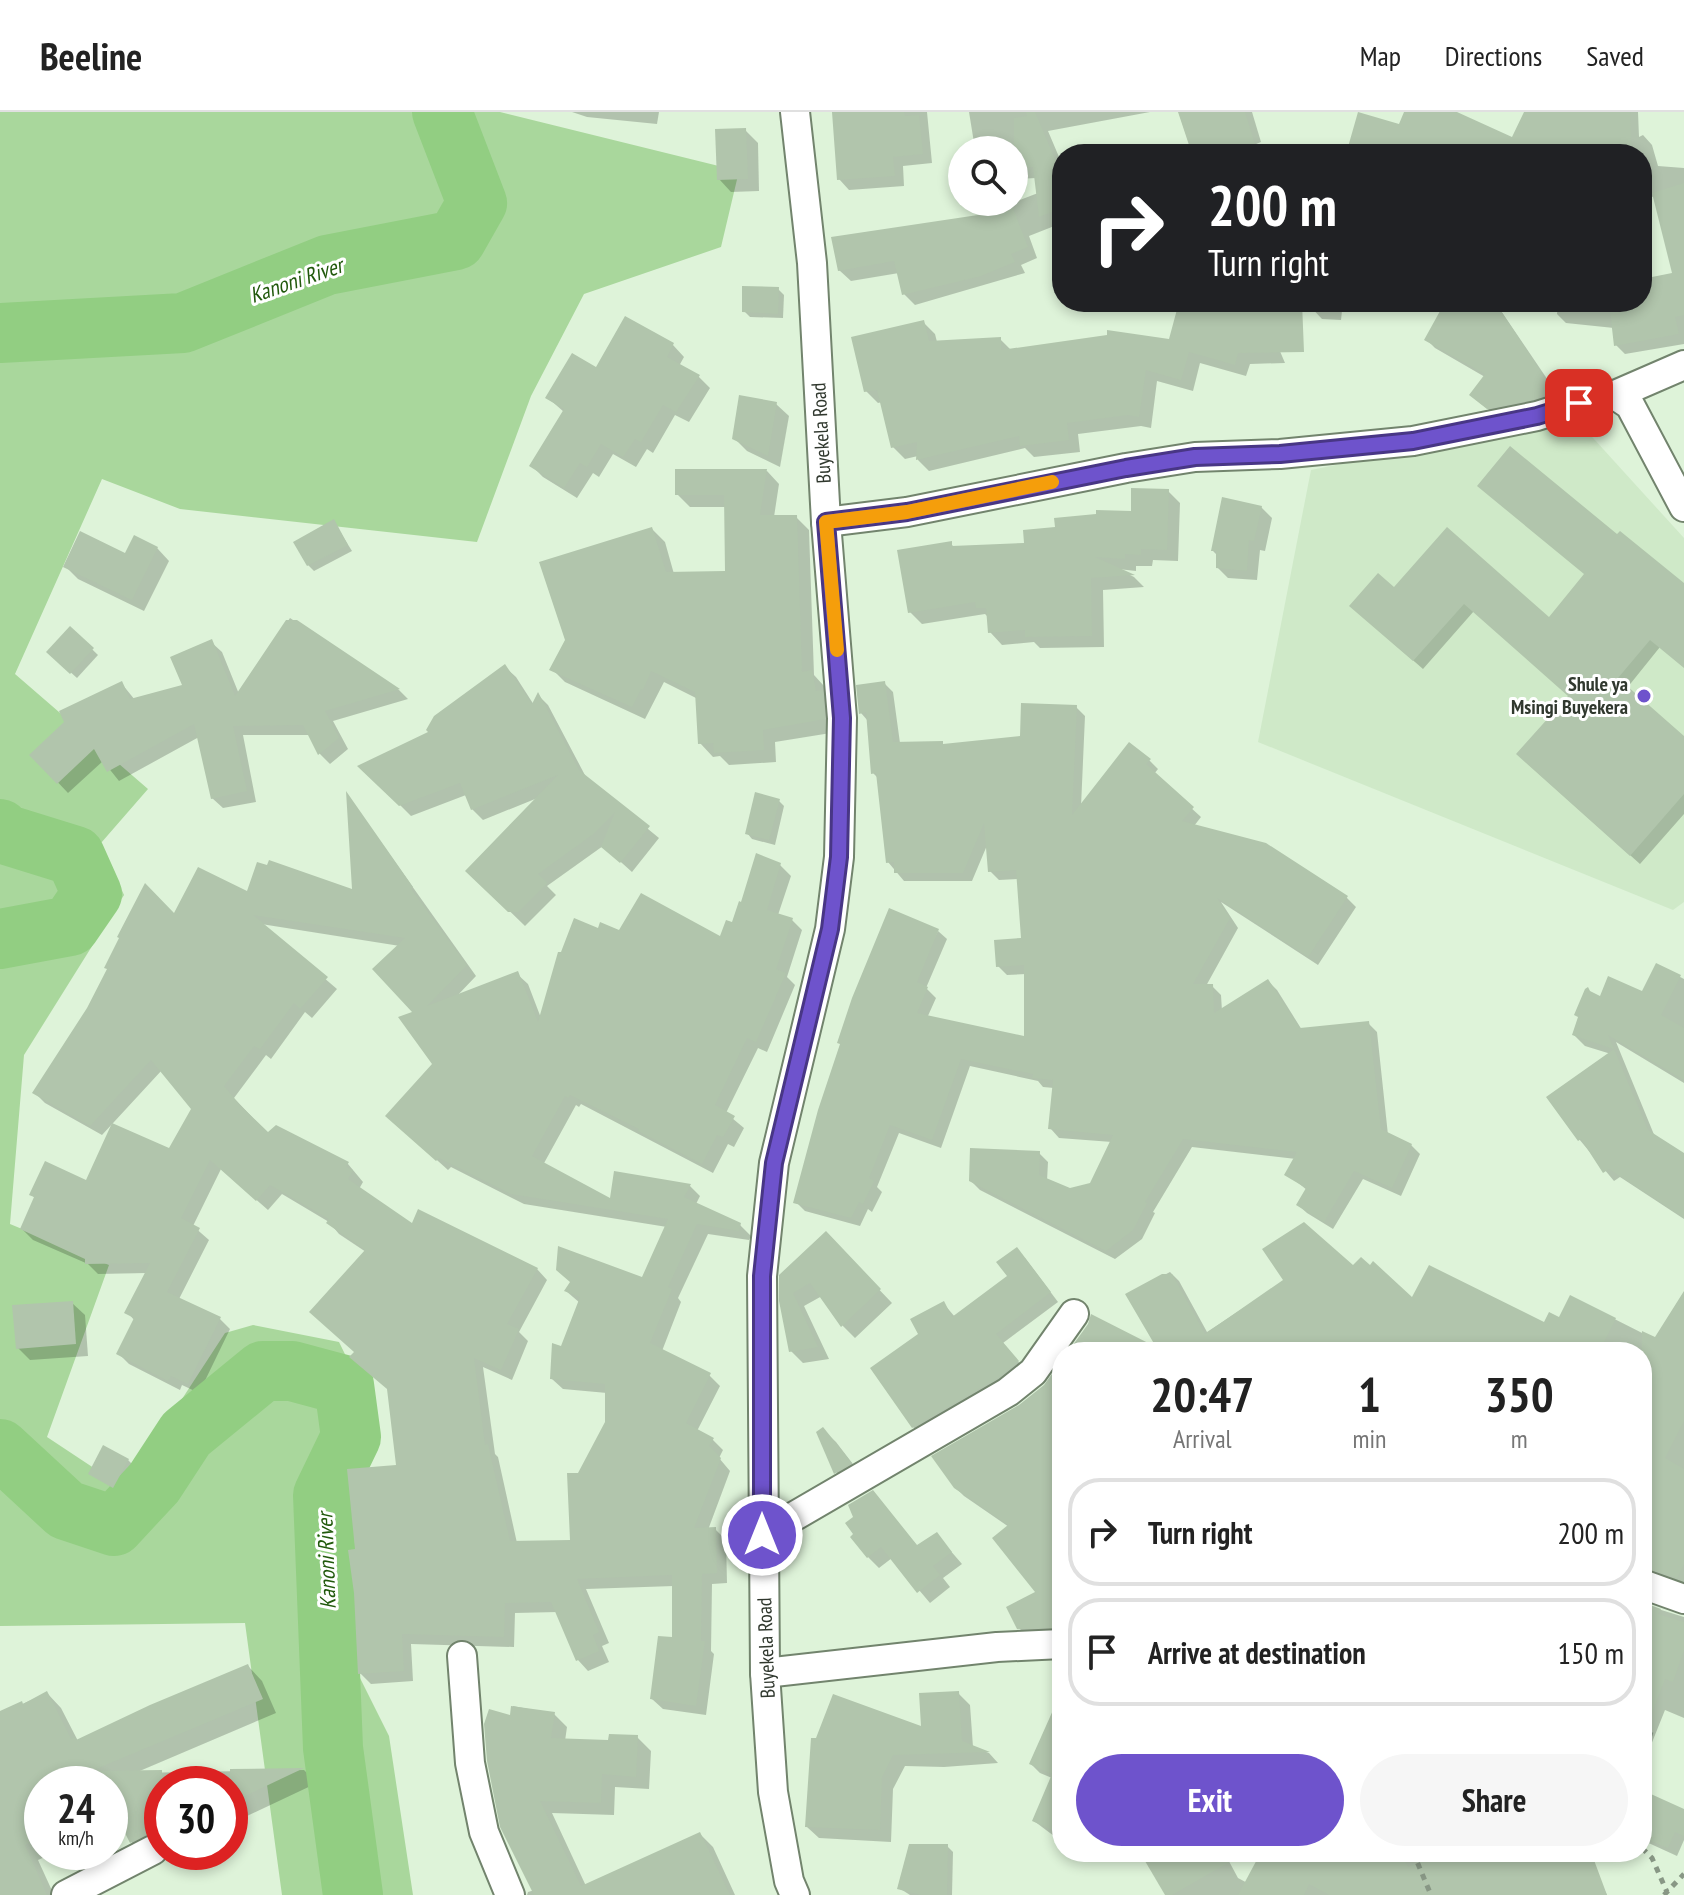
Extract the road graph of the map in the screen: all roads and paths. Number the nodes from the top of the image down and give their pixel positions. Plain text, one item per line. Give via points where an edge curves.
1 (795, 112) edge
2 (1684, 365) edge
3 (1615, 395) junction
4 (1684, 507) edge
5 (826, 522) junction
6 (1074, 1314) dead end
7 (1054, 1342) edge
8 (1052, 1345) edge
9 (762, 1535) junction
10 (1652, 1588) edge
11 (1684, 1599) edge
12 (1052, 1644) edge
13 (462, 1656) dead end
14 (765, 1673) junction
15 (144, 1855) edge
16 (1652, 1858) edge
17 (1417, 1862) edge
18 (1684, 1874) edge
19 (1666, 1893) edge
20 (66, 1895) edge
21 (510, 1895) edge
22 (795, 1895) edge
23 (1431, 1895) edge

1 - 5 street, Buyekela Road via 812,263
2 - 3 street
3 - 4 street via 1630,405
3 - 5 street via 1413,441 1195,457 907,512
5 - 9 street, Buyekela Road via 842,718 839,857 830,929 774,1163 762,1276
6 - 7 street
8 - 9 street via 1033,1372 1008,1392
9 - 14 street, Buyekela Road
10 - 11 street
12 - 14 street
13 - 21 street via 470,1763 484,1832
14 - 22 street, Buyekela Road via 773,1792
15 - 20 street
16 - 19 path
17 - 23 path
18 - 19 path

